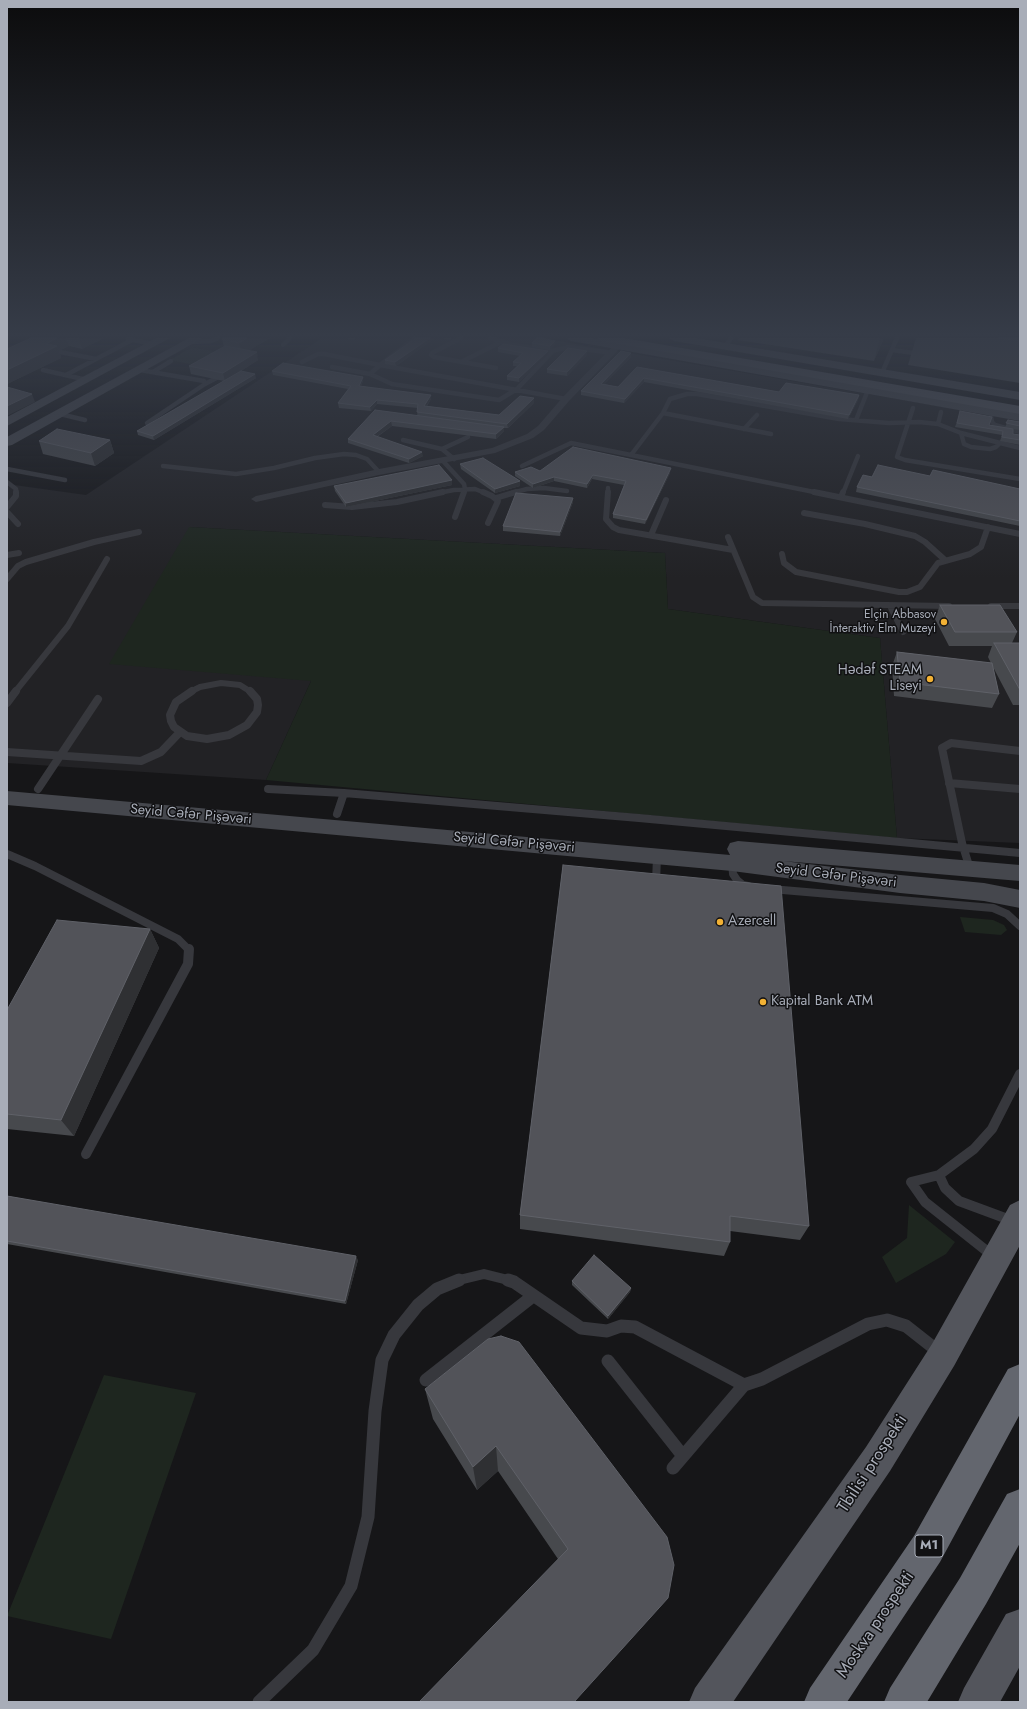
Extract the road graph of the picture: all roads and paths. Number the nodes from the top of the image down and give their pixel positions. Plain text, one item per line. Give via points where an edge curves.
1 (35, 418) edge
2 (53, 418) edge
3 (76, 418) edge
4 (155, 418) edge
5 (550, 418) edge
6 (659, 418) edge
7 (687, 418) edge
8 (754, 418) edge
9 (832, 418) edge
10 (910, 418) edge
11 (940, 418) edge
12 (991, 418) edge
13 (85, 420) dead end
14 (856, 420) joint
15 (909, 422) junction
16 (147, 423) edge
17 (938, 424) junction
18 (744, 429) junction
19 (1020, 432) edge
20 (7, 433) edge
21 (961, 433) junction
22 (772, 434) dead end
23 (468, 437) dead end
24 (403, 440) dead end
25 (7, 442) edge
26 (1000, 443) junction
27 (1020, 448) edge
28 (442, 449) junction
29 (631, 455) junction
30 (858, 456) dead end
31 (454, 459) junction
32 (443, 461) junction
33 (163, 466) dead end
34 (522, 466) dead end
35 (7, 469) edge
36 (379, 472) junction
37 (1020, 479) edge
38 (65, 480) dead end
39 (7, 482) edge
40 (608, 488) dead end
41 (465, 489) junction
42 (567, 491) dead end
43 (841, 497) junction
44 (496, 498) junction
45 (256, 499) dead end
46 (666, 500) dead end
47 (325, 505) dead end
48 (7, 507) edge
49 (7, 512) edge
50 (804, 513) dead end
51 (455, 517) dead end
52 (488, 523) dead end
53 (18, 524) dead end
54 (988, 527) junction
55 (139, 532) dead end
56 (1020, 534) edge
57 (651, 535) junction
58 (728, 537) dead end
59 (733, 550) junction
60 (19, 553) dead end
61 (782, 554) dead end
62 (7, 555) edge
63 (107, 559) dead end
64 (945, 560) junction
65 (7, 579) edge
66 (890, 606) junction
67 (959, 606) edge
68 (982, 606) edge
69 (1020, 606) edge
70 (903, 632) dead end
71 (98, 699) dead end
72 (7, 703) edge
73 (180, 732) junction
74 (1020, 751) edge
75 (7, 752) edge
76 (60, 756) junction
77 (949, 783) junction
78 (7, 786) edge
79 (38, 788) junction
80 (268, 789) dead end
81 (1020, 789) edge
82 (344, 793) junction
83 (7, 798) edge
84 (337, 814) junction
85 (963, 848) junction
86 (1020, 853) edge
87 (7, 854) edge
88 (657, 856) junction
89 (732, 863) junction
90 (970, 869) junction
91 (898, 873) junction
92 (1020, 873) edge
93 (655, 893) edge
94 (1020, 899) edge
95 (1020, 926) edge
96 (1020, 1074) edge
97 (86, 1154) dead end
98 (939, 1175) junction
99 (1018, 1218) edge
100 (997, 1259) junction
101 (533, 1296) junction
102 (943, 1355) junction
103 (608, 1361) dead end
104 (426, 1380) dead end
105 (1020, 1381) edge
106 (744, 1385) junction
107 (683, 1456) junction
108 (673, 1468) dead end
109 (1020, 1507) edge
110 (1020, 1628) edge
111 (259, 1702) edge
112 (709, 1702) edge
113 (824, 1702) edge
114 (904, 1702) edge
115 (978, 1702) edge

1 - 20 main road
2 - 25 main road
3 - 13 lane
4 - 16 lane
5 - 31 street via 530,436 495,450
6 - 29 lane
7 - 18 lane
8 - 18 lane
9 - 14 lane
10 - 15 lane
11 - 17 lane
12 - 19 lane via 996,425
14 - 15 lane
15 - 17 lane
15 - 37 lane via 898,457
17 - 21 lane
18 - 22 lane
21 - 26 lane
21 - 26 lane via 964,444 971,447 990,449 996,448
23 - 28 lane
24 - 28 lane
26 - 27 lane
28 - 31 lane
29 - 34 lane via 571,443
29 - 43 lane
30 - 43 lane
31 - 32 street
32 - 36 street
32 - 41 lane via 462,480
33 - 36 lane via 236,474 344,454 367,459
35 - 38 lane
36 - 45 street
39 - 48 lane via 16,489 16,496
40 - 57 lane via 608,522 619,530
41 - 44 lane via 476,489
41 - 47 lane via 397,502 345,508
41 - 51 lane
42 - 44 lane via 527,489
43 - 54 lane
44 - 52 lane via 498,501
46 - 57 lane
49 - 53 lane
50 - 64 lane via 915,536
54 - 56 lane
54 - 64 lane via 981,548 970,554
55 - 65 lane via 26,562 18,566
57 - 59 lane
58 - 59 lane
59 - 66 lane via 753,597 762,603
60 - 62 lane
61 - 64 lane via 784,563 796,572 899,592 920,587 934,566
63 - 72 lane via 68,626
66 - 67 lane
66 - 70 lane
68 - 69 lane
71 - 76 lane
73 - 73 lane via 187,736 202,738 229,735 253,719 257,712 257,699 248,689 231,684 210,684 191,691 172,708 171,721
73 - 76 lane via 161,752 141,761
74 - 77 lane via 951,743 945,745 942,748
75 - 76 lane
76 - 79 lane
77 - 81 lane
77 - 85 lane
78 - 79 main road, Seyid Cəfər Pişəvəri
79 - 84 main road, Seyid Cəfər Pişəvəri
80 - 82 lane
82 - 84 lane
82 - 85 lane
83 - 88 main road, Seyid Cəfər Pişəvəri
84 - 91 main road, Seyid Cəfər Pişəvəri
85 - 86 lane
85 - 90 lane
87 - 97 lane via 178,939 189,949 188,964
88 - 89 main road, Seyid Cəfər Pişəvəri
88 - 93 lane
89 - 91 main road, Seyid Cəfər Pişəvəri
89 - 95 lane via 734,874 743,885 993,908 1007,914
90 - 91 main road, Seyid Cəfər Pişəvəri
90 - 92 main road, Seyid Cəfər Pişəvəri
91 - 94 main road, Seyid Cəfər Pişəvəri
96 - 98 lane via 992,1129 974,1149
98 - 99 lane via 946,1188 959,1201
98 - 100 lane via 911,1182 926,1202
99 - 100 main road, Tbilisi prospekti
100 - 102 main road, Tbilisi prospekti
101 - 104 lane
101 - 106 lane via 580,1328 606,1331 621,1326 635,1327
101 - 111 lane via 514,1282 484,1274 456,1281 437,1288 418,1305 394,1335 382,1360 375,1411 368,1517 351,1586 313,1650
102 - 106 lane via 906,1326 887,1320 868,1324 762,1379
102 - 112 main road, Tbilisi prospekti via 878,1459
103 - 107 lane
105 - 113 highway, Moskva prospekti / M1 via 928,1549
106 - 107 lane
107 - 108 lane
109 - 114 highway via 973,1591
110 - 115 main road

